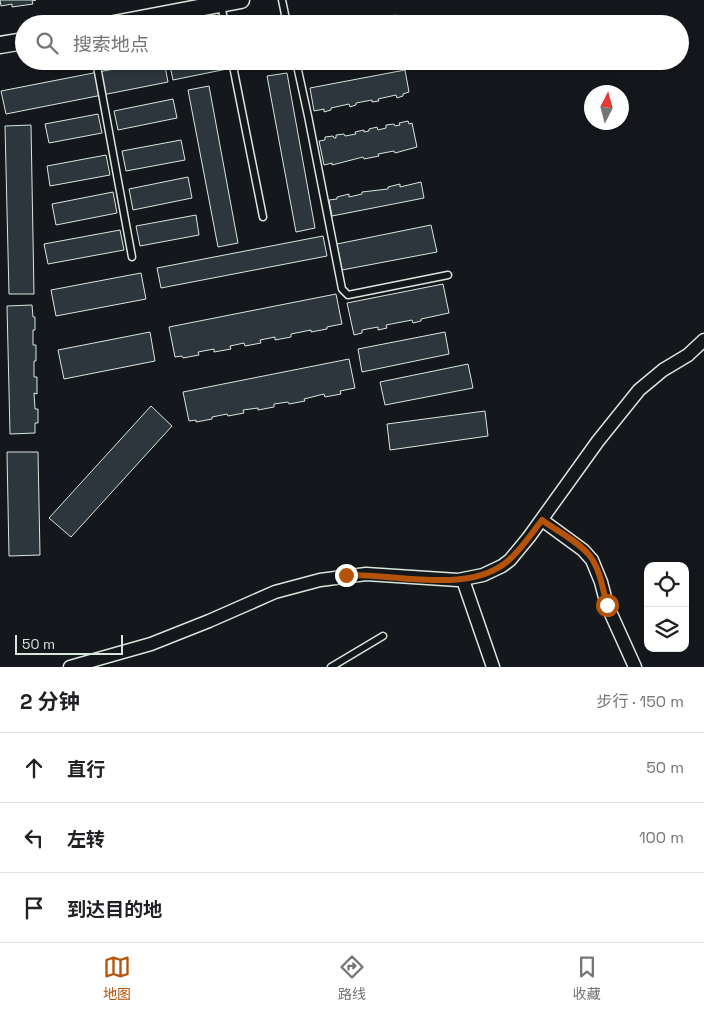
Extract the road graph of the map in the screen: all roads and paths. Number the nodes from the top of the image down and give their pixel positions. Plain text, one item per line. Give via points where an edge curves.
1 (241, 0) edge
2 (282, 0) edge
3 (221, 4) junction
4 (162, 15) edge
5 (223, 15) edge
6 (285, 15) edge
7 (15, 42) edge
8 (0, 45) edge
9 (98, 70) edge
10 (234, 70) edge
11 (298, 70) edge
12 (263, 217) dead end
13 (132, 258) dead end
14 (448, 275) dead end
15 (704, 340) edge
16 (542, 520) junction
17 (463, 580) junction
18 (383, 636) dead end
19 (70, 667) edge
20 (330, 667) edge
21 (494, 667) edge
22 (635, 667) edge

1 - 3 street
2 - 6 lane
3 - 4 street
3 - 5 lane
7 - 8 street
9 - 13 lane
10 - 12 lane
11 - 14 lane via 342,289 348,294
15 - 16 street via 639,390
16 - 17 street via 510,560 483,575
16 - 22 street via 592,560 607,605
17 - 19 street via 366,574 320,580 275,592 151,644
17 - 21 street
18 - 20 lane

